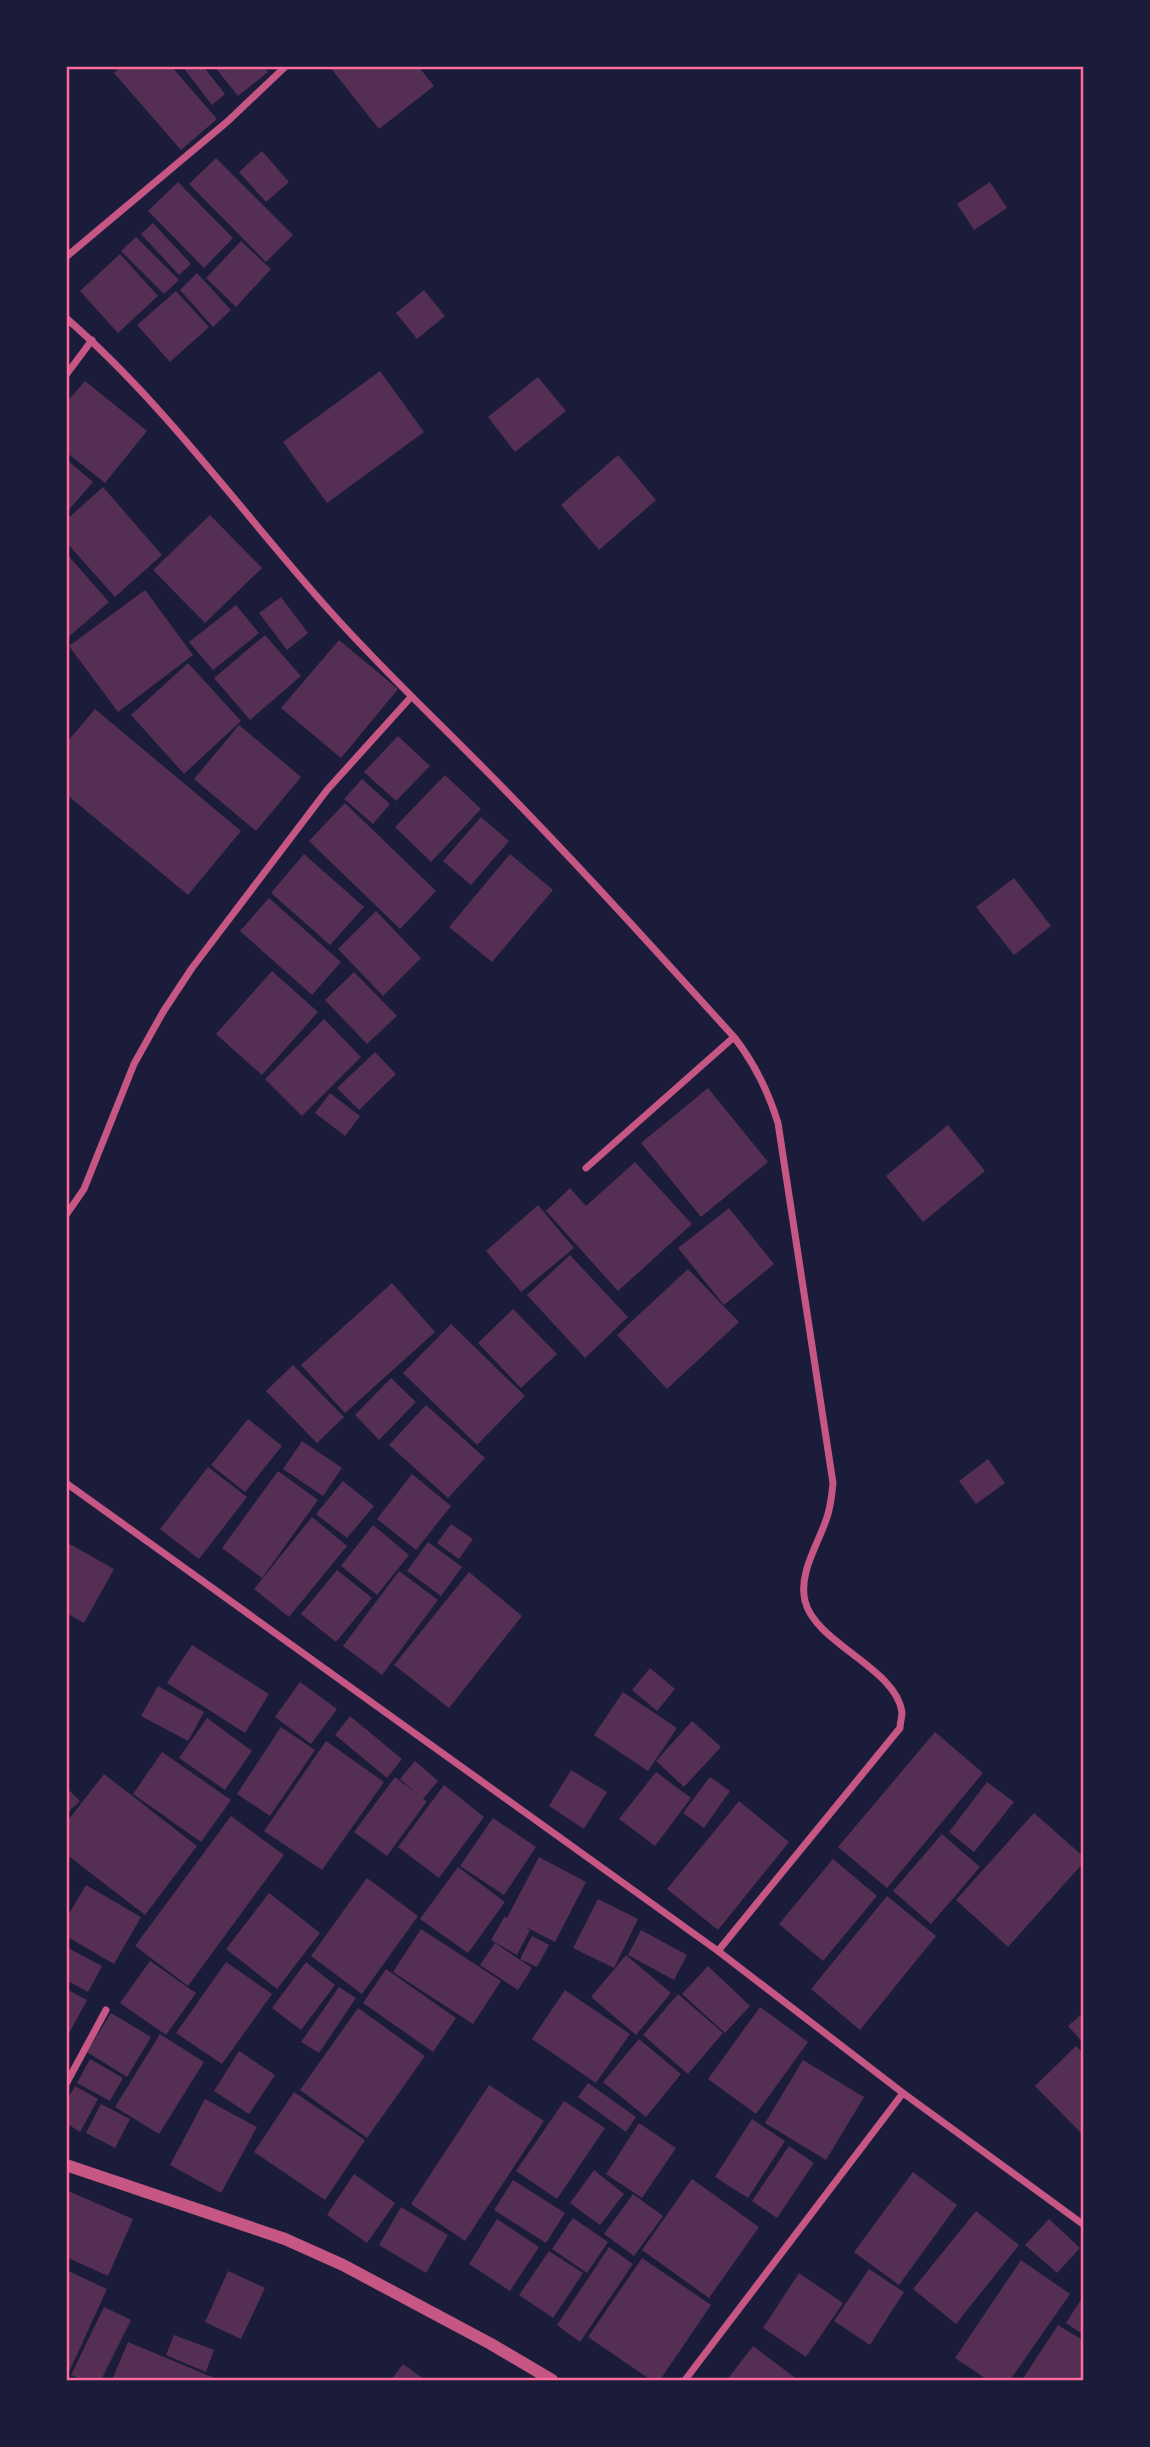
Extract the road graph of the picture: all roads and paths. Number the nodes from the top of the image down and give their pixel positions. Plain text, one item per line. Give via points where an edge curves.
1 (286, 66) edge
2 (66, 257) edge
3 (66, 318) edge
4 (92, 340) junction
5 (66, 375) edge
6 (411, 698) junction
7 (734, 1037) junction
8 (586, 1168) dead end
9 (66, 1215) edge
10 (66, 1483) edge
11 (718, 1951) junction
12 (106, 2010) dead end
13 (66, 2084) edge
14 (903, 2093) junction
15 (66, 2165) edge
16 (1083, 2225) edge
17 (552, 2381) edge
18 (685, 2381) edge

1 - 2 street via 229,121
3 - 4 street
4 - 5 street
4 - 6 street
6 - 7 street via 554,841
6 - 9 street via 327,790 192,968 134,1064 84,1189
7 - 8 street
7 - 11 street via 769,1091 778,1123 833,1483 829,1513 802,1581 805,1603 824,1629 877,1674 902,1712 900,1728
10 - 11 street
11 - 14 street
12 - 13 street
14 - 16 street
14 - 18 street
15 - 17 street via 309,2249

